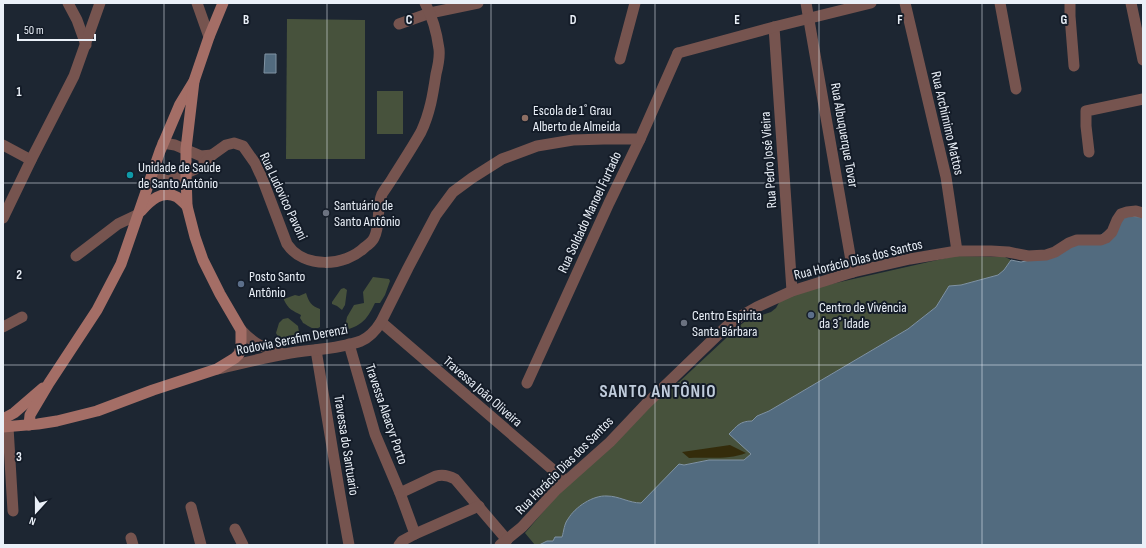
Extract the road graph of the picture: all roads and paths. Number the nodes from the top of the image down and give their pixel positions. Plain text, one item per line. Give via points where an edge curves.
1 (68, 3) edge
2 (100, 3) edge
3 (197, 3) edge
4 (223, 3) edge
5 (478, 3) edge
6 (634, 3) edge
7 (806, 3) edge
8 (871, 3) edge
9 (905, 3) edge
10 (1000, 3) edge
11 (1070, 3) edge
12 (1131, 3) edge
13 (428, 8) edge
14 (809, 18) junction
15 (399, 24) dead end
16 (774, 27) junction
17 (209, 37) junction
18 (86, 45) junction
19 (620, 59) dead end
20 (1143, 60) edge
21 (1074, 66) dead end
22 (194, 82) junction
23 (1016, 89) dead end
24 (1143, 99) edge
25 (640, 139) junction
26 (163, 143) junction
27 (3, 145) edge
28 (186, 149) junction
29 (1089, 152) dead end
30 (212, 156) junction
31 (31, 160) junction
32 (154, 169) junction
33 (186, 174) junction
34 (187, 206) junction
35 (1143, 213) edge
36 (137, 215) junction
37 (3, 218) edge
38 (957, 251) junction
39 (76, 256) dead end
40 (853, 272) junction
41 (792, 290) junction
42 (22, 317) dead end
43 (381, 322) junction
44 (3, 327) edge
45 (241, 330) junction
46 (349, 344) junction
47 (316, 350) junction
48 (285, 354) junction
49 (217, 369) junction
50 (49, 383) junction
51 (527, 383) dead end
52 (5, 425) edge
53 (29, 425) junction
54 (566, 481) junction
55 (400, 493) junction
56 (479, 506) junction
57 (191, 507) dead end
58 (13, 511) dead end
59 (236, 529) dead end
60 (415, 534) junction
61 (504, 542) edge
62 (201, 545) edge
63 (243, 545) edge
64 (349, 545) edge
65 (399, 545) edge

1 - 18 street
2 - 18 street
3 - 17 street
4 - 17 main road
5 - 13 street
6 - 19 street
7 - 14 street, Rua Albuquerque Tovar
8 - 14 street
9 - 38 street, Rua Archimimo Mattos via 946,177
10 - 23 street
11 - 21 street
12 - 20 street
13 - 15 street
13 - 30 street, Rua Ludovico Pavoni via 439,50 432,104 421,132 382,195 373,240 354,256 329,262 316,262 298,255 287,244 262,178 243,146 234,143 226,145
14 - 16 street
14 - 40 street, Rua Albuquerque Tovar
16 - 25 street, Rua Soldado Manoel Furtado via 678,53
16 - 41 street, Rua Pedro José Vieira
17 - 22 main road
18 - 31 street
22 - 26 main road via 180,104
22 - 28 main road
24 - 29 street via 1086,111
25 - 43 street, Rodovia Serafim Derenzi via 573,140 537,146 502,159 472,178 453,192 436,215
25 - 51 street, Rua Soldado Manoel Furtado via 608,203
26 - 28 street
26 - 32 main road
27 - 31 street
28 - 30 street via 201,156
28 - 33 main road
30 - 33 street, Rua Ludovico Pavoni via 202,166
31 - 37 street
32 - 33 street via 158,177 169,181
32 - 36 main road
33 - 34 main road
34 - 36 main road via 176,197 159,196 151,200
34 - 45 main road via 203,260
35 - 38 street, Rua Horácio Dias dos Santos via 1136,211 1121,214 1106,238 1077,240 1046,255
36 - 39 street via 118,224
36 - 50 main road via 121,264 98,310
38 - 40 street, Rua Horácio Dias dos Santos
40 - 41 street, Rua Horácio Dias dos Santos
41 - 54 street, Rua Horácio Dias dos Santos via 757,307 726,327 610,442
42 - 44 street
43 - 46 street, Rodovia Serafim Derenzi via 370,336
43 - 54 street, Travessa João Oliveira
45 - 48 street via 259,346
45 - 49 main road via 239,354
46 - 47 street, Rodovia Serafim Derenzi
46 - 55 street, Travessa Aleacyr Porto via 375,434
47 - 48 street, Rodovia Serafim Derenzi
47 - 64 street, Travessa do Santuario
48 - 49 street, Rodovia Serafim Derenzi
49 - 53 main road, Rodovia Serafim Derenzi via 97,411
50 - 52 main road via 14,413
50 - 53 main road via 30,416
52 - 53 main road, Rodovia Serafim Derenzi
52 - 58 street
54 - 61 street, Rua Horácio Dias dos Santos via 522,528
55 - 56 street via 442,474 455,479
55 - 60 street, Travessa Aleacyr Porto
56 - 60 street
56 - 61 street
57 - 62 street
59 - 63 street
60 - 65 street

